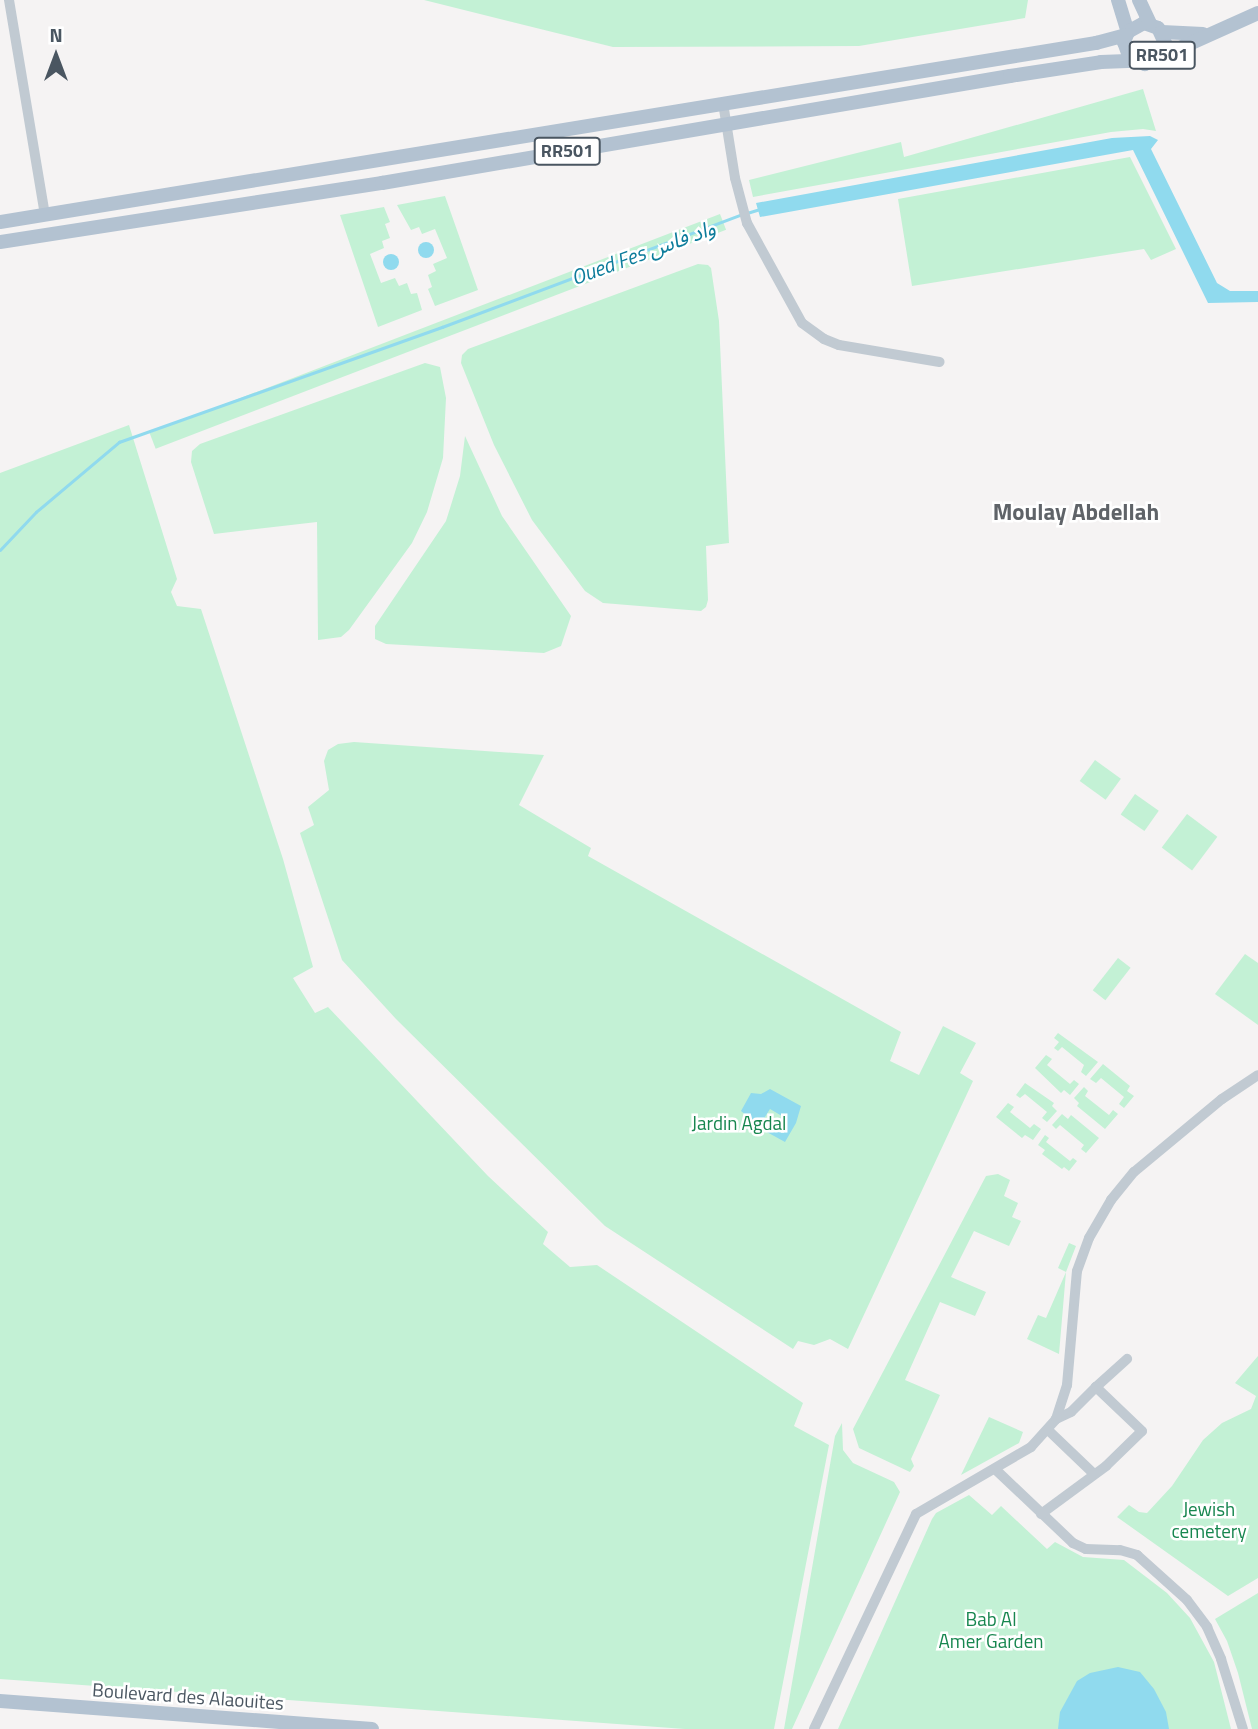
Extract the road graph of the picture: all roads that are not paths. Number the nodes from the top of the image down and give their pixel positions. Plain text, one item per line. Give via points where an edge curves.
1 (9, 0) edge
2 (1118, 0) edge
3 (1139, 0) edge
4 (1258, 13) edge
5 (1156, 28) junction
6 (1127, 34) junction
7 (1208, 34) junction
8 (1160, 57) junction
9 (1134, 61) junction
10 (723, 103) junction
11 (727, 123) junction
12 (72, 211) junction
13 (45, 215) junction
14 (0, 222) edge
15 (79, 229) junction
16 (0, 242) edge
17 (940, 362) dead end
18 (1258, 1075) edge
19 (1127, 1359) dead end
20 (1096, 1387) junction
21 (1056, 1419) junction
22 (1048, 1430) junction
23 (995, 1469) junction
24 (1093, 1473) junction
25 (1041, 1514) junction
26 (0, 1701) edge
27 (0, 1709) edge
28 (249, 1729) edge
29 (372, 1729) edge
30 (814, 1729) edge
31 (1243, 1729) edge

1 - 13 street
2 - 6 main road, RR501
3 - 5 main road, RR501
4 - 7 main road
5 - 6 main road, RR501 via 1138,25
5 - 7 main road
5 - 8 main road, RR501 via 1166,45
6 - 9 main road, RR501 via 1125,50
6 - 10 main road, RR501 via 1096,43
7 - 8 main road
8 - 9 main road, RR501 via 1145,64
9 - 11 main road, RR501 via 1091,64
10 - 11 street
10 - 12 main road, RR501
11 - 15 main road, RR501 via 382,183
11 - 17 street via 747,223 802,323 824,339 852,347
12 - 13 main road, RR501
12 - 15 main road
13 - 14 main road, RR501
15 - 16 main road, RR501
18 - 21 street via 1134,1172 1098,1220 1077,1271 1067,1385
19 - 20 street
20 - 21 street via 1071,1412
20 - 24 street via 1142,1431
21 - 22 street
22 - 23 street via 1031,1447
22 - 24 street
23 - 25 street
23 - 30 street via 916,1514
24 - 25 street
25 - 31 street via 1078,1546 1137,1555 1187,1600 1207,1627 1221,1659
26 - 29 main road, Boulevard des Alaouites
27 - 28 main road, Boulevard des Alaouites

